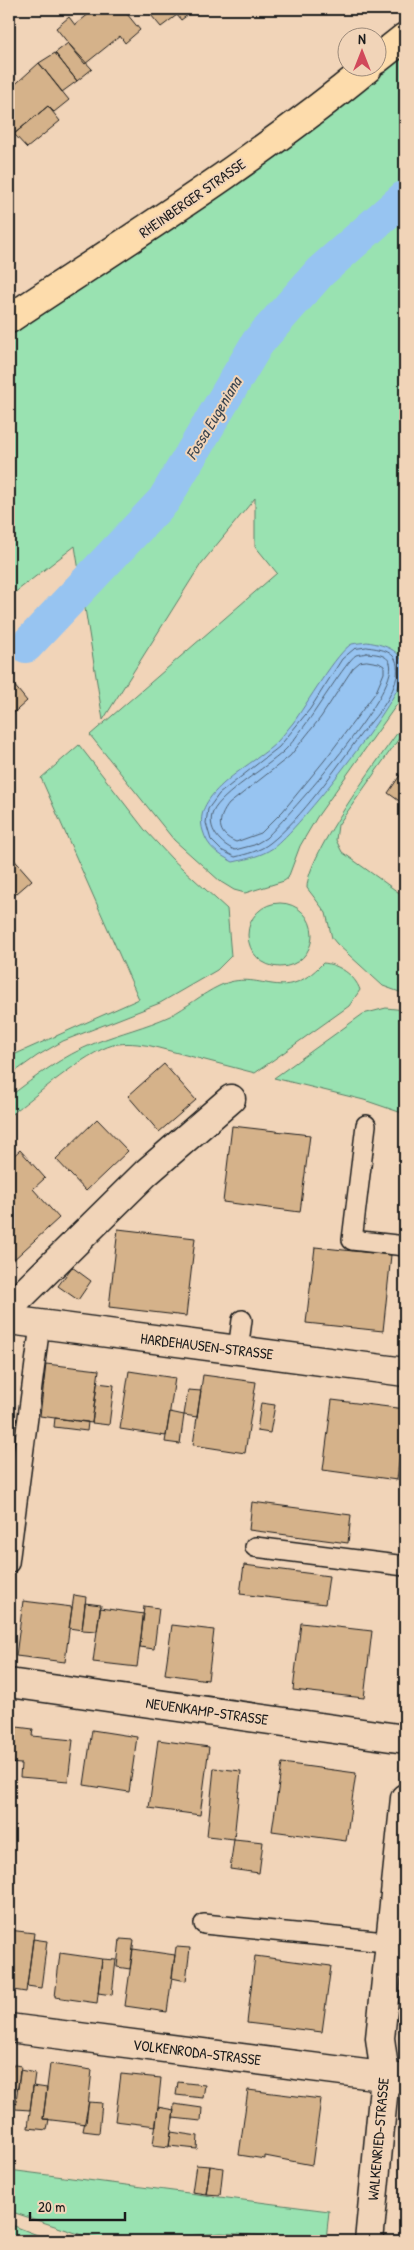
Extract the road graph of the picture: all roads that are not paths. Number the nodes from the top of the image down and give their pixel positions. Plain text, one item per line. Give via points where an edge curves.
1 (405, 37) edge
2 (386, 52) edge
3 (356, 78) edge
4 (9, 319) edge
5 (231, 1099) dead end
6 (366, 1125) dead end
7 (405, 1246) edge
8 (9, 1308) edge
9 (9, 1320) edge
10 (242, 1320) dead end
11 (40, 1325) junction
12 (238, 1350) junction
13 (405, 1372) edge
14 (254, 1547) dead end
15 (9, 1563) edge
16 (405, 1566) edge
17 (9, 1683) edge
18 (405, 1739) edge
19 (405, 1798) edge
20 (204, 1924) dead end
21 (397, 1944) edge
22 (9, 2028) edge
23 (395, 2077) edge
24 (369, 2241) edge

1 - 2 main road
3 - 4 main road, RHEINBERGER STRASSE via 312,114 198,196
5 - 8 street via 146,1173
6 - 7 lane via 352,1240
9 - 11 street, HARDEHAUSEN-STRASSE
10 - 12 lane
11 - 12 street, HARDEHAUSEN-STRASSE
11 - 15 lane
12 - 13 street, HARDEHAUSEN-STRASSE
14 - 16 lane
17 - 18 street, NEUENKAMP-STRASSE
19 - 21 street, WALKENRIED-STRASSE
20 - 21 lane
21 - 23 street, WALKENRIED-STRASSE via 380,2038
22 - 23 street, VOLKENRODA-STRASSE
23 - 24 street, WALKENRIED-STRASSE

